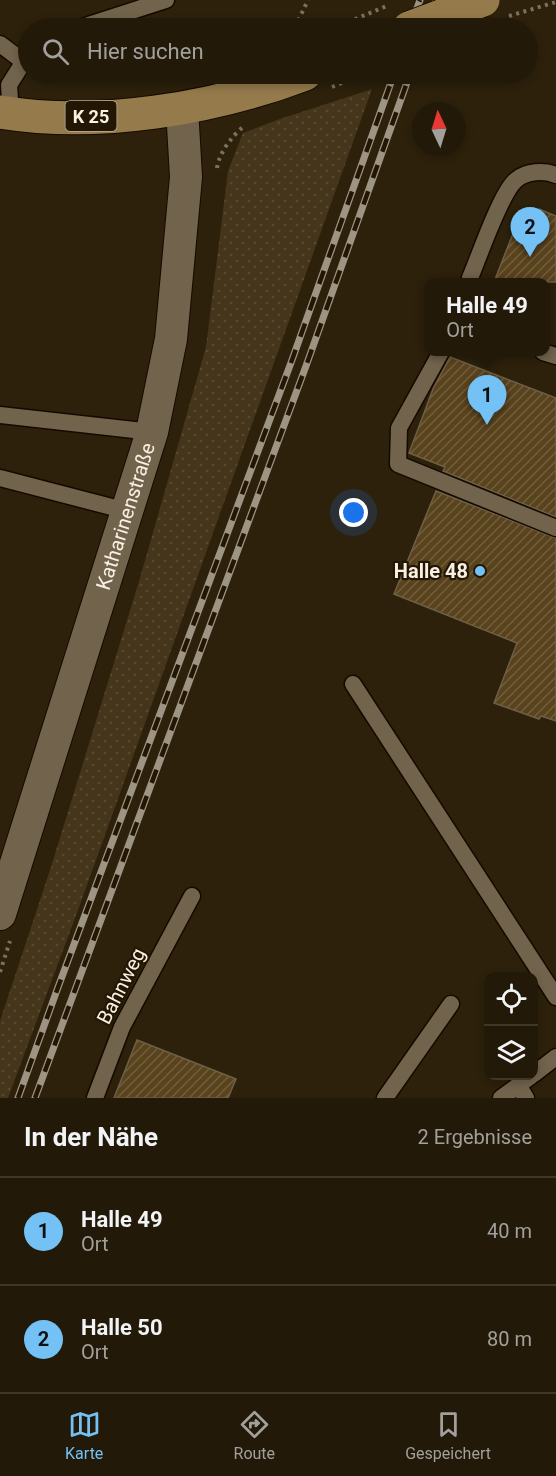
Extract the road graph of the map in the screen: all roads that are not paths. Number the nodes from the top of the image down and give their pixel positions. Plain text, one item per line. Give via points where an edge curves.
1 (166, 0) edge
2 (496, 8) edge
3 (402, 16) edge
4 (110, 18) edge
5 (0, 44) edge
6 (18, 54) edge
7 (18, 71) edge
8 (275, 84) edge
9 (182, 108) junction
10 (6, 113) edge
11 (556, 175) edge
12 (472, 278) edge
13 (438, 356) edge
14 (0, 415) edge
15 (152, 432) junction
16 (0, 478) edge
17 (128, 511) junction
18 (556, 528) edge
19 (353, 684) dead end
20 (192, 896) dead end
21 (0, 914) edge
22 (556, 997) edge
23 (451, 1004) dead end
24 (556, 1057) edge
25 (527, 1083) edge
26 (95, 1098) edge
27 (385, 1098) edge
28 (501, 1098) edge

1 - 4 lane
2 - 3 main road, bridge
5 - 6 lane
7 - 10 lane via 9,85
8 - 9 main road, K 25
9 - 10 main road, K 25 via 98,116
9 - 15 street, Katharinenstraße via 185,189 171,339
11 - 12 lane via 534,172 516,179 506,192
13 - 18 lane via 399,428 398,464
14 - 15 lane
15 - 17 street, Katharinenstraße
16 - 17 lane
17 - 21 street, Katharinenstraße
19 - 22 lane
20 - 26 lane, Bahnweg via 122,1027
23 - 27 lane
24 - 25 lane
25 - 28 lane

